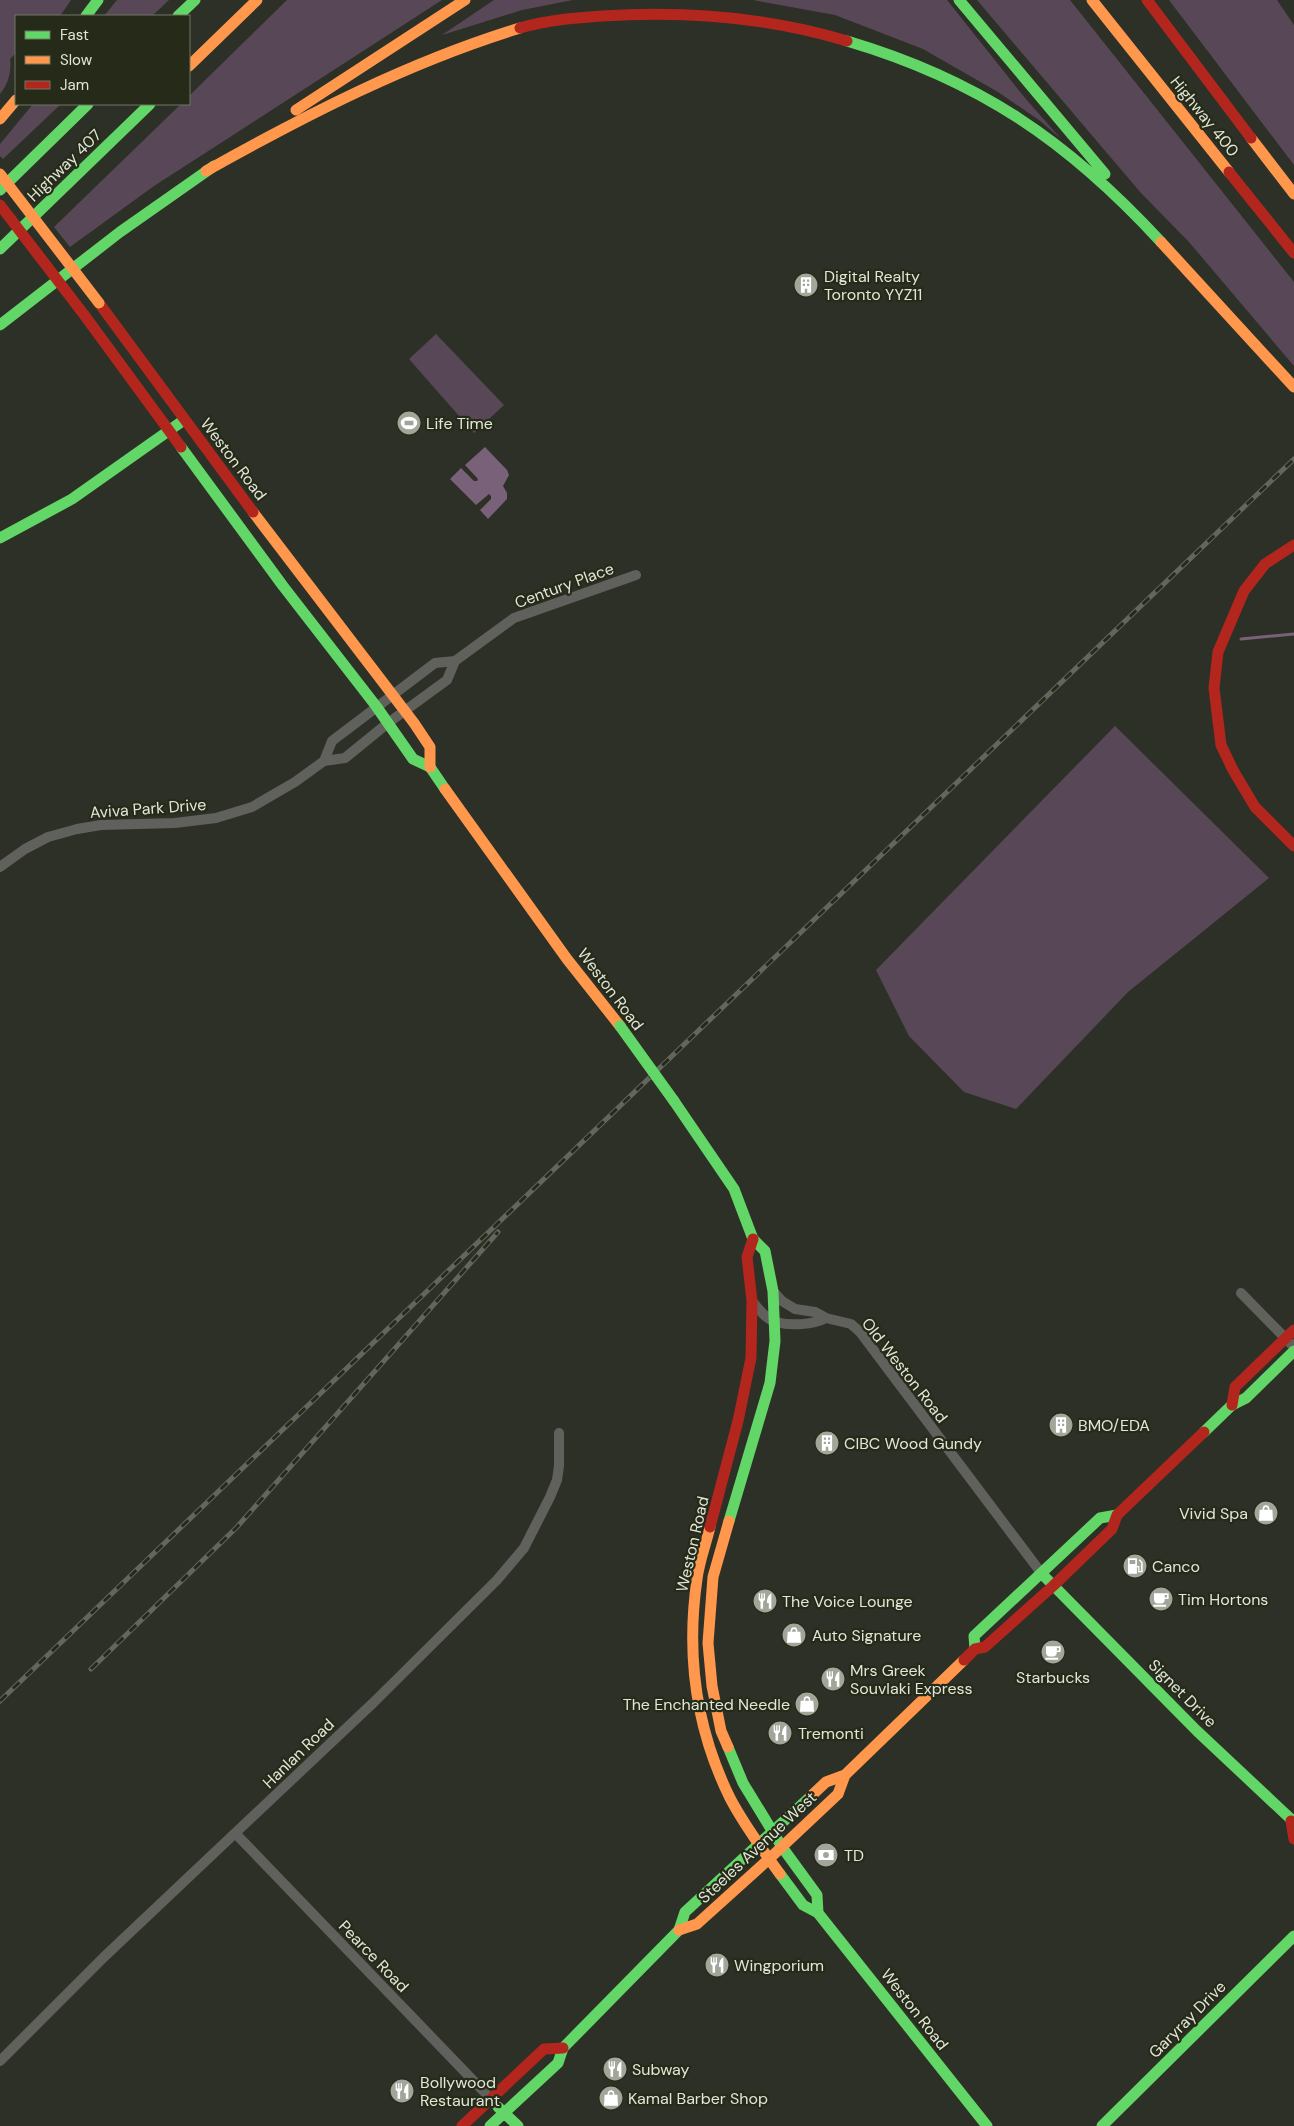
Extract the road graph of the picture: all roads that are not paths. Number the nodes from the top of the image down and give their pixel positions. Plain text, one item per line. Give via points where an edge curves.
1 (98, 0) edge
2 (195, 0) edge
3 (257, 0) edge
4 (465, 0) edge
5 (959, 0) edge
6 (1092, 0) edge
7 (1147, 0) edge
8 (87, 15) edge
9 (179, 15) edge
10 (190, 65) edge
11 (15, 101) edge
12 (87, 105) edge
13 (149, 105) edge
14 (0, 119) edge
15 (206, 171) junction
16 (0, 174) edge
17 (0, 190) edge
18 (1294, 194) edge
19 (0, 205) edge
20 (1153, 232) junction
21 (0, 249) edge
22 (1294, 252) edge
23 (0, 324) edge
24 (1293, 386) edge
25 (184, 420) junction
26 (170, 431) junction
27 (0, 538) edge
28 (1294, 544) edge
29 (636, 576) dead end
30 (455, 661) junction
31 (393, 694) junction
32 (376, 706) junction
33 (405, 711) junction
34 (388, 723) junction
35 (324, 761) junction
36 (430, 767) junction
37 (1294, 846) edge
38 (0, 867) edge
39 (753, 1239) junction
40 (773, 1291) junction
41 (1242, 1293) dead end
42 (752, 1302) junction
43 (826, 1318) junction
44 (775, 1322) junction
45 (1291, 1339) edge
46 (1294, 1351) edge
47 (1232, 1405) junction
48 (559, 1433) dead end
49 (1117, 1515) junction
50 (1042, 1574) junction
51 (1053, 1586) junction
52 (976, 1649) junction
53 (845, 1775) junction
54 (1293, 1822) edge
55 (773, 1832) junction
56 (236, 1834) junction
57 (1294, 1838) edge
58 (759, 1845) junction
59 (782, 1847) junction
60 (770, 1859) junction
61 (818, 1913) junction
62 (678, 1930) junction
63 (1294, 1936) edge
64 (563, 2048) junction
65 (0, 2061) edge
66 (491, 2099) junction
67 (504, 2113) junction
68 (462, 2126) edge
69 (490, 2126) edge
70 (518, 2126) edge
71 (987, 2126) edge
72 (1102, 2126) edge

1 - 8 main road
2 - 9 main road
3 - 10 main road
4 - 15 main road
5 - 20 main road
6 - 22 main road, Highway 400
7 - 18 main road, Highway 400
11 - 14 main road
12 - 17 main road, Highway 407
13 - 21 main road, Highway 407
15 - 20 main road via 318,110 446,54 557,19 617,10 680,6 748,11 808,21 872,41 928,64 981,92 1061,147
15 - 23 main road
16 - 25 main road, Weston Road, bridge
19 - 26 main road, Weston Road, bridge
20 - 24 main road
25 - 26 main road
25 - 31 main road, Weston Road
26 - 27 main road via 86,492
26 - 32 main road, Weston Road via 282,586
28 - 37 main road via 1265,564 1244,592 1218,652 1214,688 1221,745 1233,770 1255,807
29 - 30 street, Century Place via 514,618
30 - 31 street, Century Place via 435,663
30 - 33 street, Century Place via 447,680
31 - 32 street, Aviva Park Drive
31 - 33 main road, Weston Road
32 - 34 main road, Weston Road
32 - 35 street, Aviva Park Drive via 332,741
33 - 34 street, Aviva Park Drive
33 - 36 main road, Weston Road via 430,747
34 - 35 street, Aviva Park Drive via 345,758
34 - 36 main road, Weston Road via 413,759
35 - 38 street, Aviva Park Drive via 252,807 216,818 77,829 48,837
36 - 39 main road, Weston Road, bridge via 674,1101 734,1189
39 - 40 main road, Weston Road via 765,1251
39 - 42 main road, Weston Road via 747,1257
40 - 43 street, Old Weston Road via 796,1309
40 - 44 main road, Weston Road
41 - 45 street
42 - 44 street
42 - 58 main road, Weston Road via 751,1358 697,1578 692,1645 696,1697 712,1756 730,1798
43 - 44 street, Old Weston Road via 814,1324
43 - 50 street, Old Weston Road via 851,1324 860,1332
44 - 55 main road, Weston Road via 770,1383 713,1577 708,1643 721,1731 743,1783
45 - 47 main road, Steeles Avenue West via 1235,1387
46 - 47 main road, Steeles Avenue West via 1246,1398
47 - 49 main road, Steeles Avenue West
48 - 56 street, Hanlan Road via 557,1480 524,1548 497,1580 410,1667
49 - 50 main road, Steeles Avenue West via 1100,1518
49 - 51 main road, Steeles Avenue West via 1112,1529
50 - 51 main road, Signet Drive
50 - 52 main road, Steeles Avenue West via 974,1636
51 - 52 main road, Steeles Avenue West via 986,1647
51 - 54 main road, Signet Drive
52 - 53 main road, Steeles Avenue West
53 - 55 main road, Steeles Avenue West via 826,1782
53 - 59 main road, Steeles Avenue West via 838,1794
54 - 57 main road, Signet Drive
55 - 58 main road, Steeles Avenue West
55 - 59 main road, Weston Road
56 - 65 street, Hanlan Road via 104,1957
56 - 66 street, Pearce Road
58 - 60 main road, Weston Road
58 - 62 main road, Steeles Avenue West via 685,1912
59 - 60 main road, Steeles Avenue West
59 - 61 main road, Weston Road via 817,1895
60 - 61 main road, Weston Road via 803,1905
60 - 62 main road, Steeles Avenue West via 697,1924
61 - 71 main road, Weston Road
62 - 64 main road, Steeles Avenue West
63 - 72 main road, Garyray Drive
64 - 66 main road via 544,2049
64 - 67 main road, Steeles Avenue West via 558,2063
66 - 67 main road
66 - 68 main road
67 - 69 main road, Steeles Avenue West
67 - 70 main road

